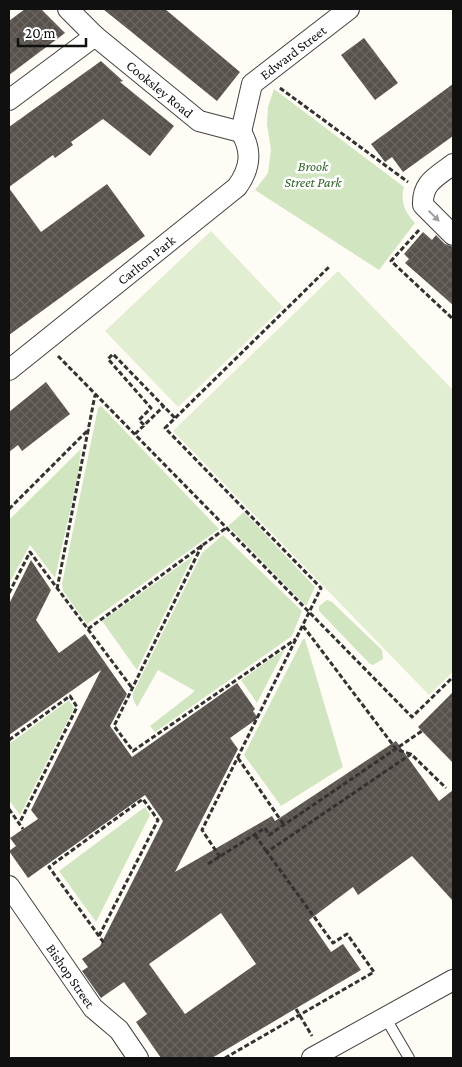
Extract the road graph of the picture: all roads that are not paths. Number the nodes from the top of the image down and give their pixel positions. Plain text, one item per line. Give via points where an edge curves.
1 (68, 9) edge
2 (349, 9) edge
3 (95, 36) junction
4 (9, 100) edge
5 (241, 132) junction
6 (453, 164) edge
7 (453, 235) edge
8 (9, 370) edge
9 (9, 886) edge
10 (453, 980) edge
11 (385, 1017) junction
12 (317, 1056) edge
13 (138, 1058) edge
14 (409, 1058) edge

1 - 3 street, Cooksley Road
2 - 5 street, Edward Street via 252,84
3 - 4 street
3 - 5 street, Cooksley Road via 199,121
5 - 8 street, Carlton Park via 248,148 249,164 237,186
6 -> 7 street via 429,183 423,193 423,205
9 - 13 street, Bishop Street via 93,1008 119,1030
10 - 11 street
11 - 12 street
11 - 14 lane

